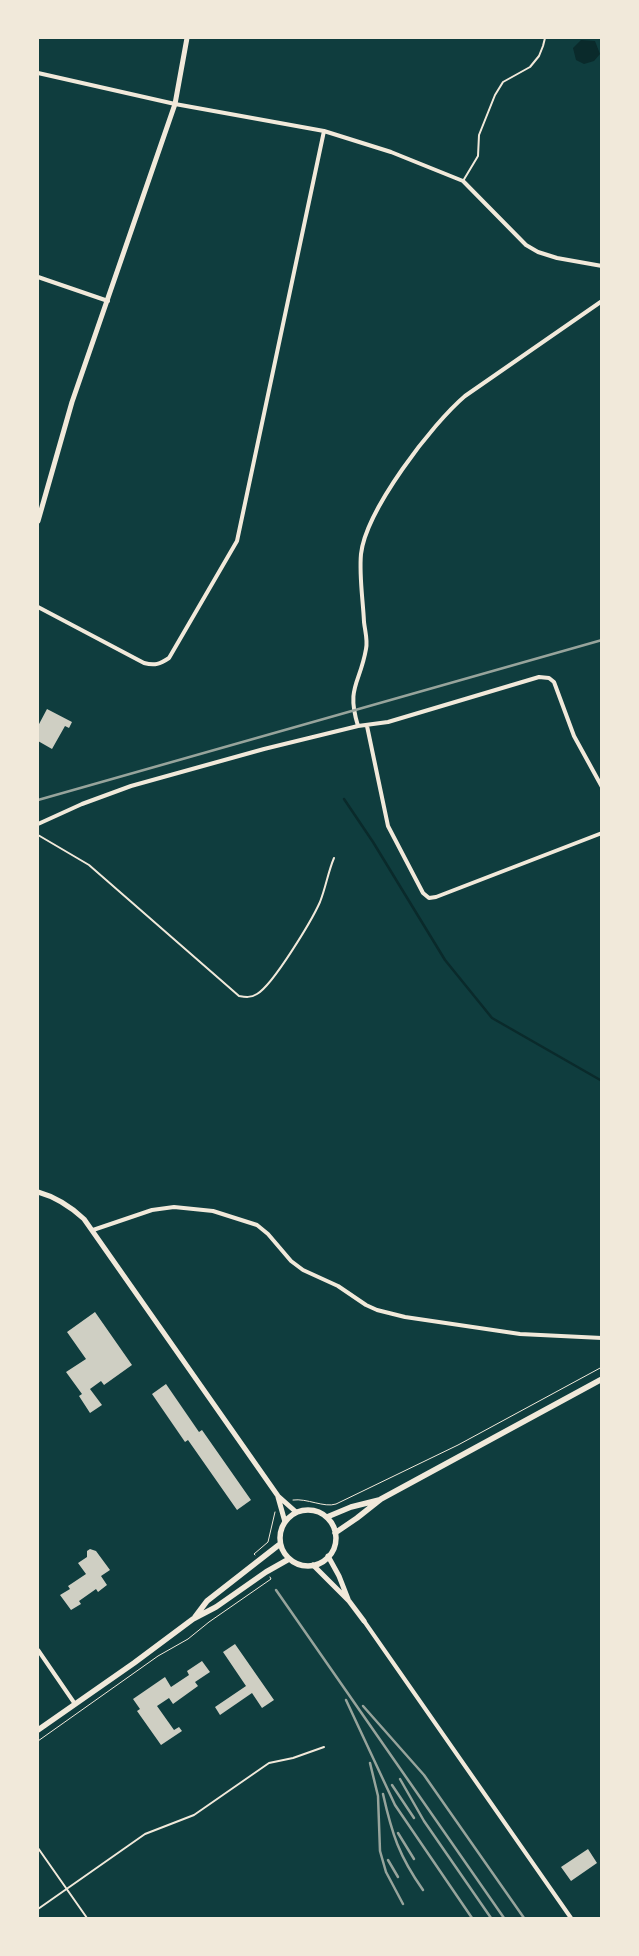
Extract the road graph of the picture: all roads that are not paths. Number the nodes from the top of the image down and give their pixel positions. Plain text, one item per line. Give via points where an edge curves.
1 (187, 38) edge
2 (545, 38) edge
3 (38, 73) edge
4 (175, 104) junction
5 (324, 131) junction
6 (463, 180) junction
7 (602, 266) edge
8 (38, 277) edge
9 (108, 301) junction
10 (602, 301) edge
11 (38, 521) edge
12 (38, 607) edge
13 (358, 726) junction
14 (367, 726) junction
15 (602, 787) edge
16 (38, 824) edge
17 (602, 833) edge
18 (38, 835) edge
19 (334, 858) dead end
20 (38, 1192) edge
21 (93, 1230) junction
22 (602, 1338) edge
23 (602, 1379) edge
24 (278, 1496) junction
25 (381, 1499) junction
26 (296, 1512) junction
27 (327, 1517) junction
28 (284, 1522) junction
29 (335, 1532) junction
30 (280, 1544) junction
31 (328, 1556) junction
32 (289, 1559) junction
33 (313, 1565) junction
34 (349, 1601) junction
35 (193, 1619) junction
36 (364, 1621) joint
37 (38, 1650) edge
38 (75, 1704) junction
39 (38, 1730) edge
40 (324, 1747) dead end
41 (38, 1848) edge
42 (66, 1889) junction
43 (38, 1909) edge
44 (87, 1918) edge
45 (571, 1918) edge

1 - 4 street
2 - 6 lane via 539,56 530,67 504,82 495,95 479,135 478,156
3 - 4 street
4 - 5 street
4 - 9 street
5 - 6 street
5 - 12 street via 244,514 236,541 169,658 160,664 144,664
6 - 7 street via 526,245 557,258
8 - 9 street
9 - 11 street via 67,417
10 - 13 street via 449,410 386,494 361,552 367,648 353,689 352,702
13 - 14 street
13 - 16 street via 131,786
14 - 15 street via 539,677 549,678 560,694 574,736
14 - 17 street via 388,826 422,893 429,898
18 - 19 lane via 89,865 239,996 248,997 265,988 298,941 320,901
20 - 21 street via 60,1200
21 - 22 street via 152,1210 182,1207 214,1211 257,1225 303,1270 338,1286 377,1310 511,1333
21 - 24 street
23 - 25 main road
24 - 26 street
24 - 28 street
25 - 27 main road
25 - 29 main road
26 - 27 main road via 315,1510
26 - 28 main road
27 - 29 main road
28 - 30 main road
29 - 31 main road via 334,1548
30 - 32 main road
30 - 35 main road via 207,1601
31 - 33 main road
31 - 34 street
32 - 33 main road via 300,1565
32 - 35 main road
33 - 34 street
34 - 36 street
35 - 38 main road
36 - 45 street
37 - 38 street
38 - 39 main road
40 - 42 lane via 269,1763 194,1816 145,1834
41 - 42 lane
42 - 43 lane
42 - 44 lane

